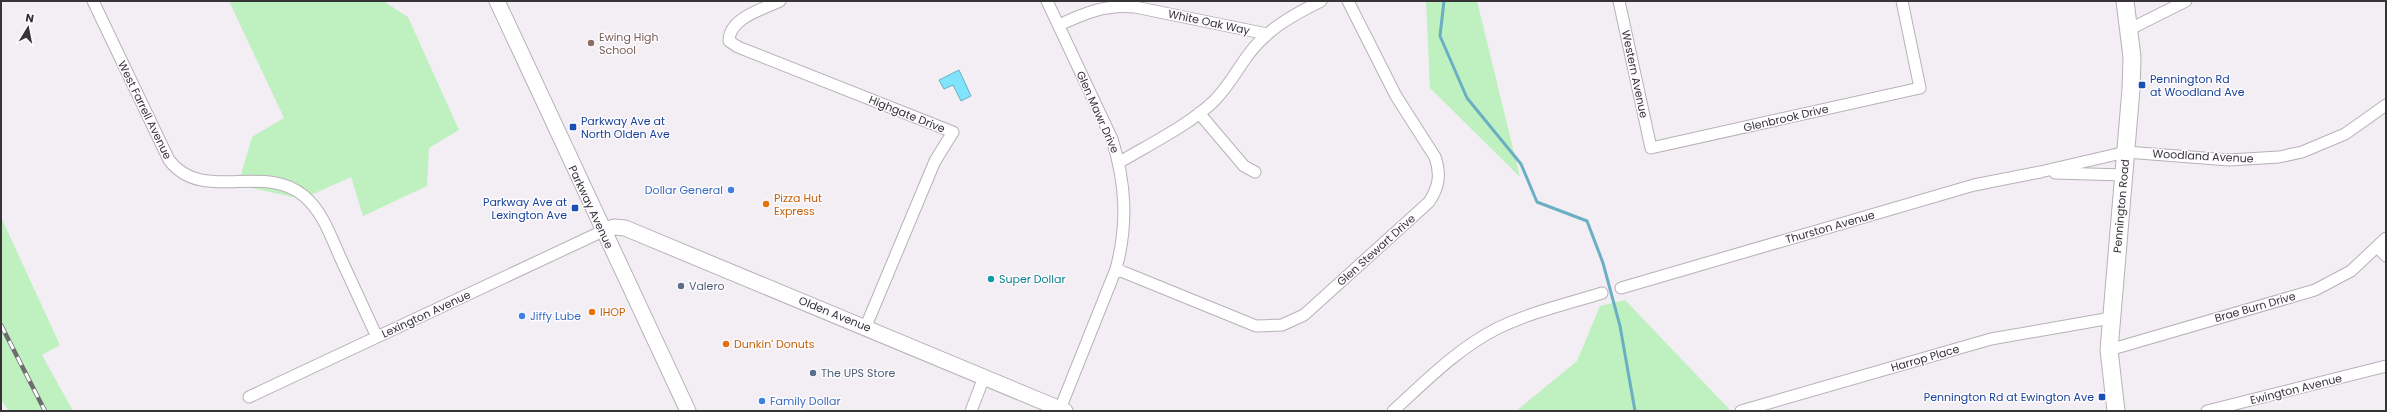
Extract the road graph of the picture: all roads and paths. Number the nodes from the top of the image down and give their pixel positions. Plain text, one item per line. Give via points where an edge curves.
1 (93, 1) edge
2 (497, 1) edge
3 (780, 1) edge
4 (1047, 1) edge
5 (1321, 1) edge
6 (1348, 1) edge
7 (1619, 1) edge
8 (1902, 1) edge
9 (2125, 1) edge
10 (2186, 1) edge
11 (1059, 25) junction
12 (2130, 29) junction
13 (1267, 34) junction
14 (2386, 105) edge
15 (1199, 113) junction
16 (1651, 148) joint
17 (2126, 152) junction
18 (1120, 162) junction
19 (1255, 172) dead end
20 (2040, 172) junction
21 (2124, 175) junction
22 (603, 231) junction
23 (2386, 238) edge
24 (2377, 247) junction
25 (2386, 256) edge
26 (1116, 269) junction
27 (1621, 288) dead end
28 (1602, 293) dead end
29 (2111, 318) junction
30 (866, 326) junction
31 (377, 337) junction
32 (2110, 350) junction
33 (2386, 366) edge
34 (984, 377) junction
35 (249, 397) dead end
36 (1062, 410) edge
37 (688, 411) edge
38 (971, 411) edge
39 (1393, 411) edge
40 (1742, 411) edge
41 (2116, 411) edge
42 (2207, 411) edge

1 - 31 street, West Farrell Avenue via 174,168 196,180 265,180 291,188 304,196 321,216
2 - 22 main road, Parkway Avenue
3 - 30 street, Highgate Drive via 739,21 729,34 729,41 738,47 953,132 936,161
4 - 11 street, Glen Mawr Drive
5 - 13 street via 1297,13
6 - 26 street, Glen Stewart Drive via 1396,96 1435,158 1439,171 1438,184 1429,202 1304,315 1282,325 1269,327 1245,323
7 - 16 street, Western Avenue
8 - 16 street, Glenbrook Drive via 1920,88
9 - 12 main road, Pennington Road
10 - 12 street
11 - 13 street, White Oak Way via 1092,10 1120,6
11 - 18 street, Glen Mawr Drive via 1112,139
12 - 17 main road, Pennington Road via 2131,89
13 - 15 street via 1248,55 1226,88
14 - 17 street, Woodland Avenue via 2345,134 2309,149 2279,157 2229,160
15 - 18 street
15 - 19 street via 1244,166
17 - 20 street, Thurston Avenue
17 - 21 main road, Pennington Road
18 - 26 street, Glen Mawr Drive via 1126,209
20 - 21 street, Thurston Avenue
20 - 27 street, Thurston Avenue via 1974,185
21 - 29 main road, Pennington Road
22 - 30 main road, Olden Avenue via 614,227 625,228
22 - 31 street, Lexington Avenue
22 - 37 main road, Parkway Avenue
23 - 24 street, Brae Burn Drive
24 - 25 street
24 - 32 street, Brae Burn Drive via 2351,271 2316,290
26 - 36 street, Glen Mawr Drive
28 - 39 street via 1522,317 1478,339 1457,354
29 - 32 main road, Pennington Road
29 - 40 street, Harrop Place via 1991,339
30 - 34 main road, Olden Avenue
31 - 35 street, Lexington Avenue
32 - 41 main road, Pennington Road
33 - 42 street, Ewington Avenue
34 - 36 main road, Olden Avenue
34 - 38 street

